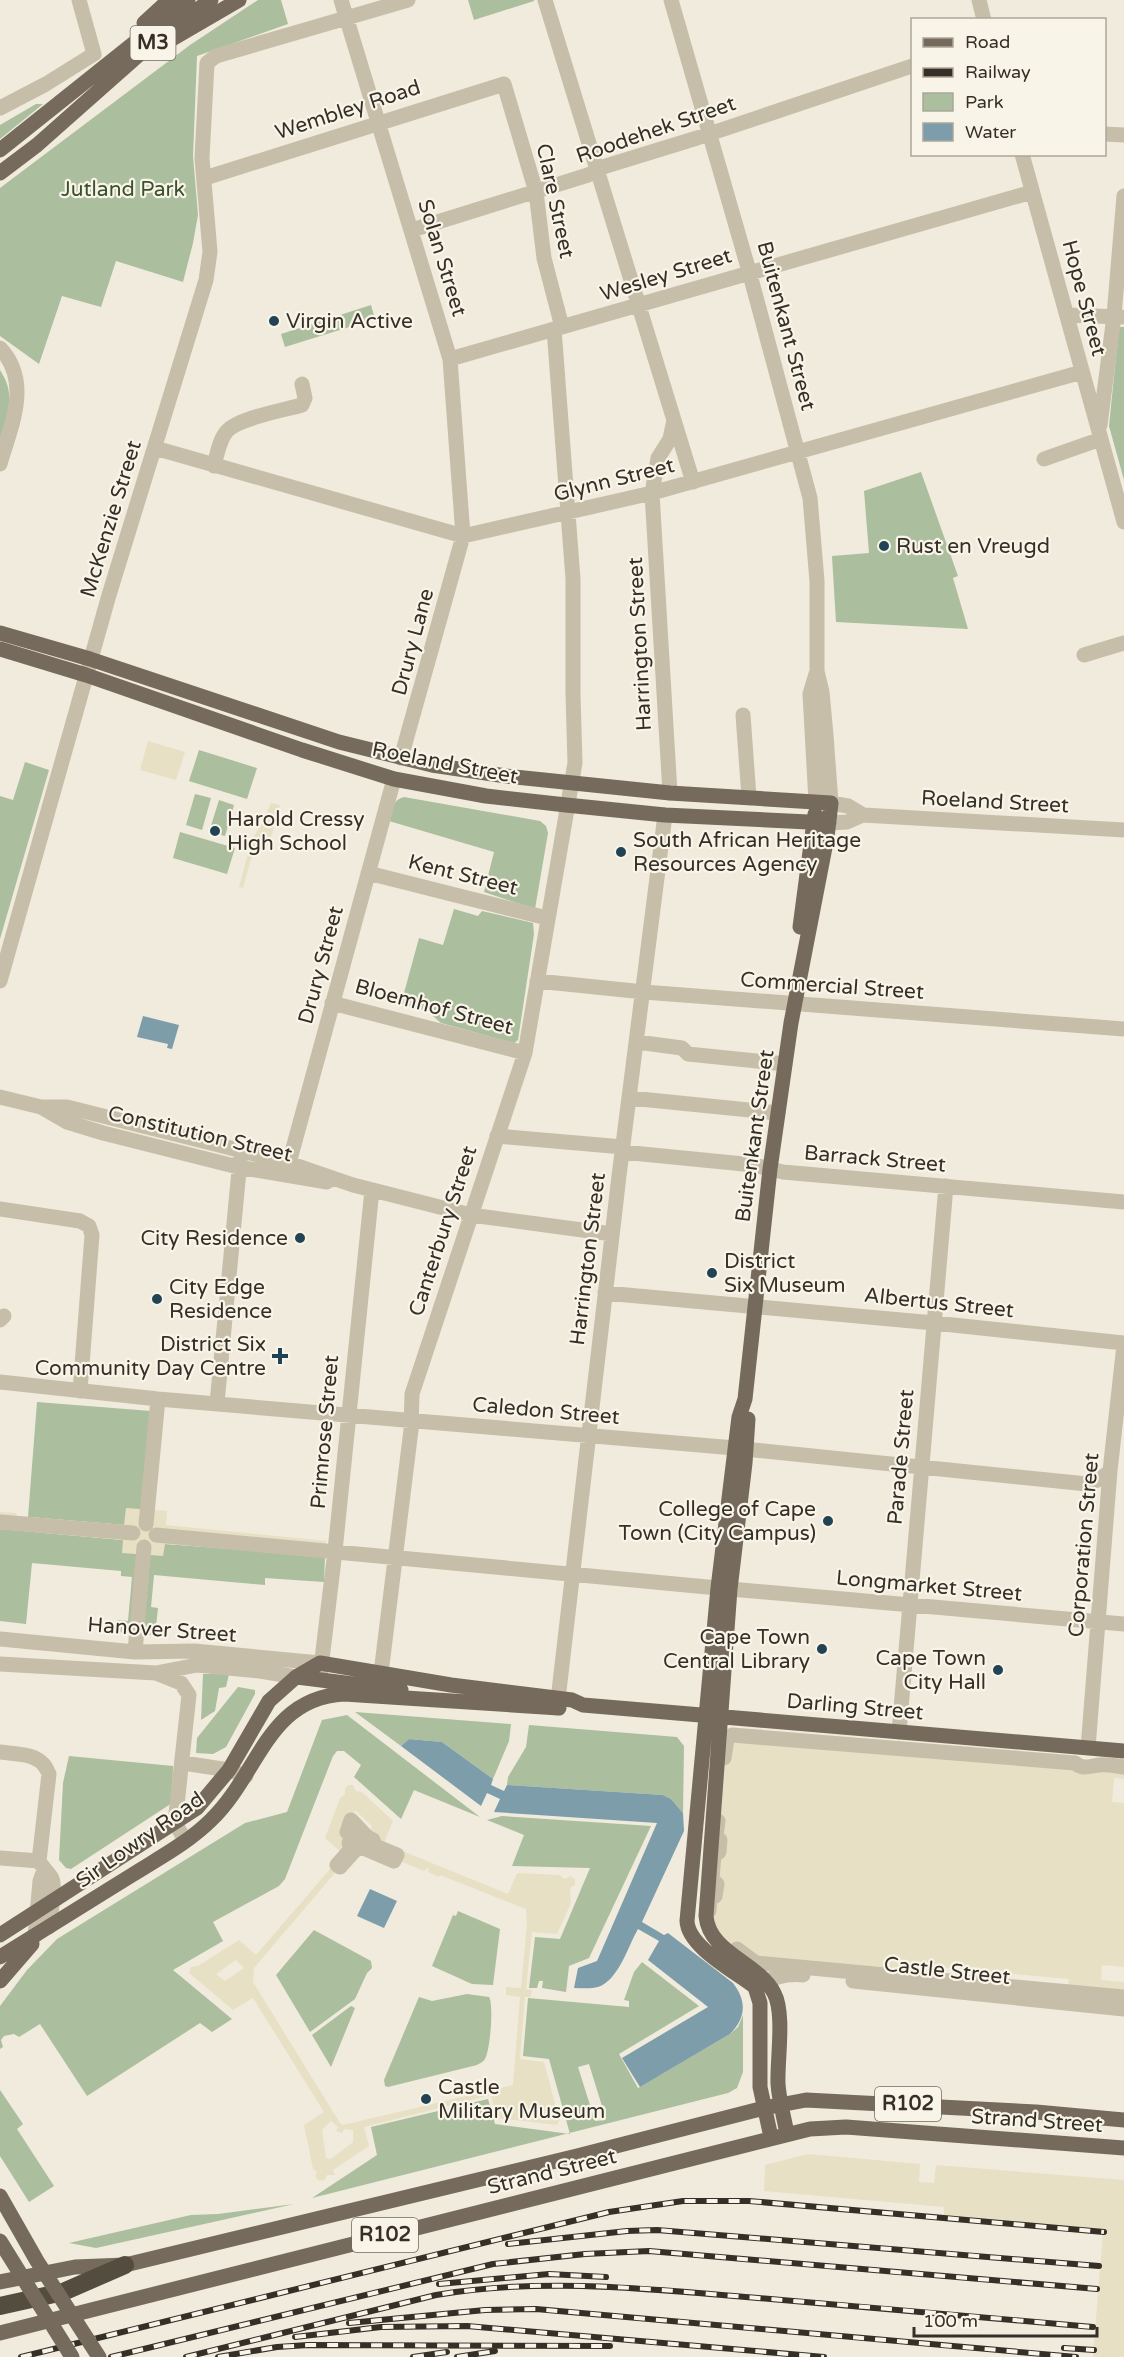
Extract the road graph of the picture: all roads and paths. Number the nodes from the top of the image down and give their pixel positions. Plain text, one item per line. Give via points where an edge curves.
1 (79, 0) edge
2 (169, 0) edge
3 (188, 0) edge
4 (211, 0) edge
5 (239, 0) edge
6 (340, 0) edge
7 (408, 0) edge
8 (545, 0) edge
9 (671, 0) edge
10 (979, 0) edge
11 (346, 18) junction
12 (984, 18) edge
13 (132, 61) junction
14 (911, 66) edge
15 (104, 67) junction
16 (504, 84) joint
17 (0, 108) edge
18 (378, 122) junction
19 (709, 133) junction
20 (1106, 134) edge
21 (1124, 135) edge
22 (0, 150) edge
23 (1023, 156) edge
24 (597, 171) junction
25 (0, 173) edge
26 (205, 178) junction
27 (536, 192) junction
28 (1032, 192) junction
29 (1124, 196) edge
30 (412, 231) junction
31 (750, 271) junction
32 (638, 306) junction
33 (1067, 315) junction
34 (1119, 317) edge
35 (558, 328) junction
36 (0, 348) edge
37 (450, 359) junction
38 (1082, 372) junction
39 (302, 384) dead end
40 (675, 419) junction
41 (1100, 435) junction
42 (155, 448) junction
43 (798, 452) junction
44 (1044, 459) dead end
45 (0, 464) edge
46 (214, 466) junction
47 (693, 482) junction
48 (652, 493) junction
49 (570, 513) junction
50 (1124, 522) edge
51 (464, 536) junction
52 (5, 634) edge
53 (1124, 643) edge
54 (1, 653) edge
55 (1084, 655) dead end
56 (90, 659) junction
57 (86, 675) junction
58 (743, 715) dead end
59 (402, 758) junction
60 (394, 779) junction
61 (571, 782) junction
62 (670, 793) junction
63 (748, 797) junction
64 (823, 802) junction
65 (567, 805) junction
66 (665, 814) junction
67 (863, 815) junction
68 (822, 823) junction
69 (1124, 830) edge
70 (369, 873) junction
71 (547, 918) junction
72 (0, 981) edge
73 (537, 981) junction
74 (644, 992) junction
75 (332, 1003) junction
76 (793, 1004) junction
77 (1124, 1029) edge
78 (637, 1042) junction
79 (525, 1053) junction
80 (785, 1064) junction
81 (0, 1097) edge
82 (630, 1098) junction
83 (41, 1107) junction
84 (778, 1113) junction
85 (497, 1136) junction
86 (623, 1149) junction
87 (242, 1151) junction
88 (289, 1163) junction
89 (238, 1167) junction
90 (770, 1169) junction
91 (353, 1185) junction
92 (946, 1186) junction
93 (372, 1190) junction
94 (1124, 1202) edge
95 (0, 1209) edge
96 (471, 1215) junction
97 (612, 1234) junction
98 (605, 1293) junction
99 (754, 1307) junction
100 (934, 1323) junction
101 (1124, 1344) edge
102 (1123, 1374) edge
103 (0, 1382) edge
104 (80, 1391) junction
105 (158, 1399) junction
106 (217, 1403) junction
107 (1121, 1412) edge
108 (348, 1414) junction
109 (410, 1420) junction
110 (588, 1436) junction
111 (741, 1448) junction
112 (921, 1467) junction
113 (1110, 1471) junction
114 (1087, 1484) junction
115 (1107, 1512) junction
116 (0, 1522) edge
117 (151, 1529) junction
118 (133, 1533) junction
119 (144, 1546) junction
120 (335, 1551) junction
121 (396, 1556) junction
122 (573, 1573) junction
123 (724, 1589) junction
124 (910, 1606) junction
125 (1099, 1622) junction
126 (1124, 1624) edge
127 (0, 1639) edge
128 (135, 1652) junction
129 (0, 1664) edge
130 (320, 1671) junction
131 (156, 1672) junction
132 (381, 1673) junction
133 (296, 1677) junction
134 (372, 1697) joint
135 (447, 1701) junction
136 (558, 1703) junction
137 (713, 1716) junction
138 (899, 1732) junction
139 (1088, 1748) junction
140 (1124, 1751) edge
141 (0, 1752) edge
142 (183, 1763) junction
143 (1124, 1767) edge
144 (229, 1770) junction
145 (246, 1776) junction
146 (175, 1823) junction
147 (185, 1840) junction
148 (0, 1858) edge
149 (42, 1866) junction
150 (340, 1867) joint
151 (51, 1903) junction
152 (38, 1911) junction
153 (49, 1927) junction
154 (0, 1935) edge
155 (35, 1936) junction
156 (0, 1957) edge
157 (0, 1981) edge
158 (760, 1984) junction
159 (1124, 1997) edge
160 (1124, 2009) edge
161 (781, 2104) junction
162 (764, 2108) junction
163 (1124, 2120) edge
164 (787, 2134) junction
165 (771, 2138) junction
166 (1124, 2148) edge
167 (0, 2196) edge
168 (0, 2241) edge
169 (125, 2265) junction
170 (0, 2282) edge
171 (0, 2306) edge
172 (0, 2333) edge
173 (72, 2357) edge
174 (99, 2357) edge

1 - 17 street via 93,54
2 - 15 main road
3 - 15 main road, M3
4 - 13 main road, M3
5 - 13 main road
6 - 11 street, Solan Street
7 - 11 street
8 - 24 street
9 - 19 street, Buitenkant Street
10 - 12 street
11 - 18 street, Solan Street
11 - 26 street, McKenzie Street via 216,56 207,63 202,158
13 - 25 main road, M3
14 - 19 street, Roodehek Street
15 - 22 main road, M3
16 - 18 street, Wembley Road
16 - 27 street, Clare Street
18 - 26 street, Wembley Road
18 - 30 street, Solan Street
19 - 24 street, Roodehek Street
19 - 31 street, Buitenkant Street
20 - 21 street
23 - 28 street, Hope Street
24 - 27 street, Roodehek Street
24 - 32 street
26 - 42 street, McKenzie Street via 210,252 206,280
27 - 30 street, Roodehek Street
27 - 35 street, Clare Street
28 - 31 street, Wesley Street
28 - 33 street, Hope Street
29 - 34 street
30 - 37 street, Solan Street
31 - 32 street, Wesley Street
31 - 43 street, Buitenkant Street
32 - 35 street, Wesley Street
32 - 40 street
33 - 34 street
33 - 38 street, Hope Street
34 - 41 street
35 - 37 street, Wesley Street
35 - 49 street, Clare Street
36 - 45 street via 10,361 18,388 18,402
37 - 51 street, Solan Street
38 - 41 street, Hope Street
38 - 43 street, Glynn Street
39 - 46 street via 302,405 227,430
40 - 47 street
40 - 48 street, Harrington Street via 670,439 658,459
41 - 44 street
41 - 50 street, Hope Street
42 - 46 street, Glynn Street
42 - 56 street, McKenzie Street
43 - 47 street, Glynn Street
43 - 64 street, Buitenkant Street via 809,492 815,538 817,671 810,694
46 - 51 street, Glynn Street
47 - 48 street, Glynn Street
48 - 49 street, Glynn Street
48 - 62 street, Harrington Street
49 - 51 street, Glynn Street
49 - 61 street, Canterbury Street via 576,754
51 - 59 street, Drury Lane
52 - 54 main road
52 - 56 main road, Roeland Street
53 - 55 street
54 - 57 main road, Roeland Street
56 - 57 street, McKenzie Street
56 - 59 main road, Roeland Street via 339,742
57 - 60 main road, Roeland Street
57 - 72 street, McKenzie Street
58 - 63 street
59 - 61 main road, Roeland Street via 506,776
60 - 65 main road, Roeland Street via 486,796
60 - 70 street, Drury Street
61 - 62 main road, Roeland Street
61 - 65 street, Canterbury Street
62 - 63 main road, Roeland Street
63 - 64 main road, Roeland Street
64 - 67 street, Roeland Street via 848,806
64 - 68 main road, Buitenkant Street
65 - 66 main road, Roeland Street
65 - 71 street, Canterbury Street
66 - 68 main road, Roeland Street
66 - 74 street, Harrington Street
67 - 68 street, Roeland Street via 847,822
67 - 69 street, Roeland Street
68 - 76 main road, Buitenkant Street
70 - 71 street, Kent Street
70 - 75 street, Drury Street
71 - 73 street, Canterbury Street
73 - 74 street, Commercial Street
73 - 79 street, Canterbury Street
74 - 76 street, Commercial Street
74 - 78 street, Harrington Street
75 - 79 street, Bloemhof Street
75 - 88 street, Drury Street
76 - 77 street, Commercial Street
76 - 80 main road, Buitenkant Street
78 - 80 street via 682,1048 688,1054
78 - 82 street, Harrington Street
79 - 85 street, Canterbury Street
80 - 84 main road, Buitenkant Street
81 - 83 street, Constitution Street
82 - 84 street
82 - 86 street, Harrington Street
83 - 87 street, Constitution Street via 67,1107
83 - 89 street, Constitution Street via 67,1122
84 - 90 main road, Buitenkant Street
85 - 86 street, Barrack Street
85 - 96 street, Canterbury Street
86 - 90 street, Barrack Street
86 - 97 street, Harrington Street
87 - 88 street, Constitution Street
87 - 89 street
88 - 91 street, Constitution Street
89 - 91 street, Constitution Street
89 - 106 street
90 - 92 street, Barrack Street
90 - 99 main road, Buitenkant Street
91 - 93 street, Constitution Street
92 - 94 street, Barrack Street
92 - 100 street, Parade Street
93 - 96 street, Constitution Street
93 - 108 street, Primrose Street
95 - 104 street via 80,1221 89,1226 92,1236
96 - 97 street, Constitution Street
96 - 109 street, Canterbury Street via 416,1380
97 - 98 street, Harrington Street
98 - 99 street, Albertus Street
98 - 110 street, Harrington Street
99 - 100 street, Albertus Street
99 - 111 main road, Buitenkant Street via 745,1399 739,1417
100 - 101 street, Albertus Street
100 - 112 street, Parade Street
101 - 102 street, Corporation Street
102 - 107 street, Corporation Street
103 - 104 street, Caledon Street
104 - 105 street, Caledon Street
105 - 106 street, Caledon Street
105 - 117 street
106 - 108 street, Caledon Street
107 - 113 street, Corporation Street
108 - 109 street, Caledon Street
108 - 120 street, Primrose Street
109 - 110 street, Caledon Street
109 - 121 street, Canterbury Street
110 - 111 street, Caledon Street
110 - 122 street, Harrington Street
111 - 112 street, Caledon Street
111 - 123 main road, Buitenkant Street
112 - 114 street, Caledon Street
112 - 124 street, Parade Street
113 - 114 street
113 - 115 street, Corporation Street
114 - 115 street via 1101,1495
115 - 125 street, Corporation Street
116 - 118 street
117 - 118 street via 136,1528
117 - 119 street via 150,1545
117 - 120 street, Longmarket Street
118 - 119 street via 138,1545
119 - 128 street
120 - 121 street, Longmarket Street
120 - 130 street, Primrose Street
121 - 122 street, Longmarket Street
121 - 132 street, Canterbury Street
122 - 123 street, Longmarket Street
122 - 136 street, Harrington Street
123 - 124 street, Longmarket Street
123 - 137 main road, Buitenkant Street
124 - 125 street, Longmarket Street
124 - 138 street, Parade Street
125 - 126 street, Longmarket Street
125 - 139 street, Corporation Street
127 - 128 street, Hanover Street
128 - 130 street, Hanover Street via 194,1651
129 - 131 street, Hanover Street
130 - 132 main road, Darling Street
130 - 133 main road
130 - 135 main road
131 - 133 street, Hanover Street via 197,1665
131 - 142 street via 176,1679 189,1695
132 - 136 main road, Darling Street
133 - 144 main road, Sir Lowry Road via 269,1701
134 - 135 main road, Darling Street
134 - 145 main road, Sir Lowry Road via 327,1695 298,1706 282,1720
135 - 136 main road, Darling Street
136 - 137 main road, Darling Street via 572,1700 583,1706
137 - 138 main road, Darling Street
137 - 158 main road via 687,1927 700,1946
138 - 139 main road, Darling Street
139 - 140 main road, Darling Street
141 - 149 street via 37,1757 49,1774
142 - 144 street
142 - 146 street
143 - 159 street via 1079,1767 1075,1763 732,1735 726,1742 716,1836 720,1840 719,1852 714,1855 712,1879 717,1884 715,1896 710,1898 709,1919 713,1931 756,1963
144 - 145 street
144 - 146 main road, Sir Lowry Road via 203,1801
145 - 147 main road, Sir Lowry Road via 210,1821
146 - 147 street
146 - 151 main road, Sir Lowry Road
147 - 153 main road, Sir Lowry Road
148 - 149 street
149 - 151 street via 54,1885
149 - 152 street
150 - 150 street via 359,1846 394,1861 397,1855 375,1846 351,1820 347,1832 353,1838 349,1843 351,1849 337,1865
151 - 152 main road, Sir Lowry Road
151 - 153 street
152 - 154 main road, Sir Lowry Road
152 - 155 street
153 - 155 main road, Sir Lowry Road
153 - 157 main road
155 - 156 main road, Sir Lowry Road
158 - 160 street, Castle Street via 789,1974
158 - 161 main road via 775,1993 779,2006
158 - 162 main road via 760,2087
161 - 162 main road, Strand Street / R102
161 - 163 main road, Strand Street / R102 via 847,2101
161 - 164 main road
162 - 165 main road
162 - 169 main road, Strand Street / R102
164 - 165 main road, Strand Street / R102
164 - 166 main road, Strand Street / R102 via 846,2127
165 - 172 main road, Strand Street / R102
167 - 174 main road, bridge
168 - 173 main road, bridge
169 - 170 main road, Strand Street / R102 via 75,2267
169 - 171 highway via 63,2292

